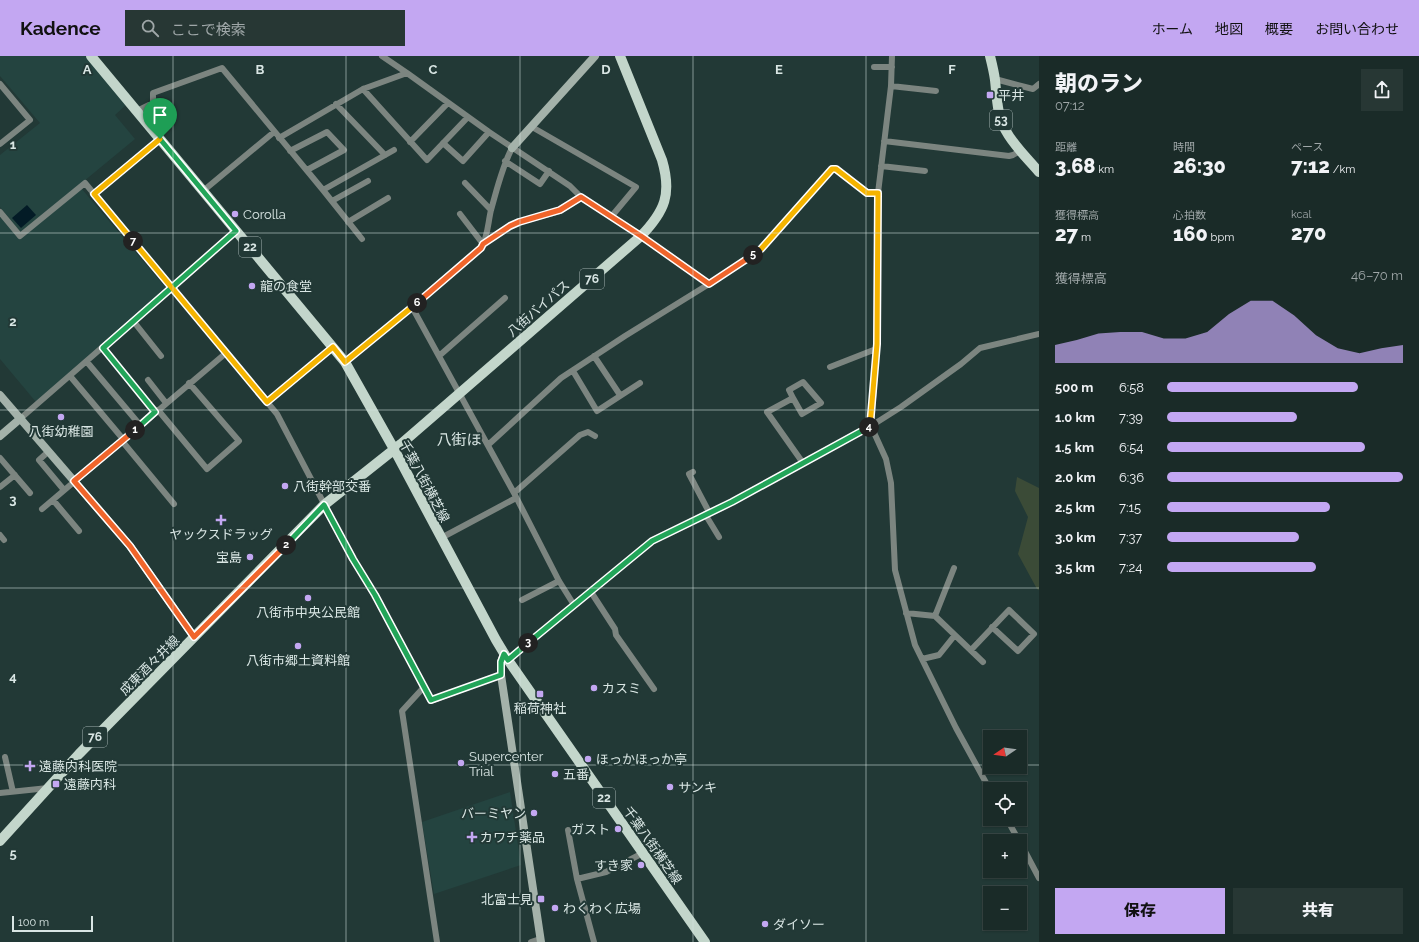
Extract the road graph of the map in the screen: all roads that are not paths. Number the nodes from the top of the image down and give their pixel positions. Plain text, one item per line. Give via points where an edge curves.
1 (91, 56) edge
2 (382, 56) edge
3 (595, 56) edge
4 (620, 56) edge
5 (892, 56) edge
6 (990, 56) edge
7 (874, 67) dead end
8 (892, 67) junction
9 (408, 73) junction
10 (995, 79) junction
11 (0, 84) edge
12 (1039, 84) edge
13 (891, 86) junction
14 (363, 89) junction
15 (936, 91) dead end
16 (448, 103) junction
17 (336, 104) junction
18 (137, 111) junction
19 (468, 117) junction
20 (532, 127) junction
21 (274, 132) junction
22 (489, 132) junction
23 (279, 138) junction
24 (160, 139) junction
25 (884, 141) junction
26 (410, 142) junction
27 (0, 143) edge
28 (443, 143) junction
29 (512, 148) junction
30 (394, 150) dead end
31 (290, 151) junction
32 (1020, 151) junction
33 (385, 155) junction
34 (505, 161) junction
35 (881, 166) junction
36 (306, 170) junction
37 (549, 171) junction
38 (925, 171) dead end
39 (1039, 172) edge
40 (368, 181) dead end
41 (465, 183) dead end
42 (323, 190) junction
43 (203, 191) junction
44 (878, 193) junction
45 (94, 194) junction
46 (581, 197) junction
47 (388, 198) dead end
48 (332, 201) junction
49 (491, 210) junction
50 (1, 213) edge
51 (460, 214) dead end
52 (611, 217) junction
53 (348, 222) junction
54 (236, 231) junction
55 (641, 236) junction
56 (362, 239) dead end
57 (483, 244) junction
58 (709, 284) junction
59 (171, 287) junction
60 (505, 298) dead end
61 (412, 307) junction
62 (134, 322) junction
63 (1039, 334) edge
64 (333, 347) junction
65 (103, 348) junction
66 (876, 349) junction
67 (226, 352) junction
68 (161, 356) dead end
69 (439, 356) junction
70 (594, 356) junction
71 (87, 362) junction
72 (345, 362) junction
73 (830, 368) dead end
74 (573, 371) junction
75 (70, 376) junction
76 (148, 380) dead end
77 (640, 382) dead end
78 (189, 383) junction
79 (459, 394) junction
80 (0, 395) edge
81 (620, 396) junction
82 (793, 398) junction
83 (267, 402) junction
84 (166, 403) junction
85 (157, 411) junction
86 (21, 418) junction
87 (140, 425) junction
88 (870, 426) junction
89 (0, 436) edge
90 (595, 436) dead end
91 (123, 440) junction
92 (488, 445) junction
93 (394, 449) junction
94 (49, 451) junction
95 (0, 458) edge
96 (803, 463) junction
97 (693, 472) dead end
98 (14, 475) junction
99 (74, 481) junction
100 (0, 487) edge
101 (64, 490) junction
102 (30, 492) dead end
103 (515, 495) junction
104 (53, 500) junction
105 (174, 504) dead end
106 (324, 505) junction
107 (42, 509) dead end
108 (707, 513) junction
109 (79, 531) dead end
110 (719, 537) dead end
111 (441, 538) junction
112 (954, 568) dead end
113 (559, 581) junction
114 (591, 592) junction
115 (522, 600) dead end
116 (574, 605) junction
117 (906, 613) junction
118 (935, 616) junction
119 (992, 627) junction
120 (955, 635) junction
121 (194, 637) junction
122 (971, 650) junction
123 (506, 657) junction
124 (922, 659) junction
125 (983, 662) dead end
126 (501, 675) junction
127 (424, 687) junction
128 (654, 689) dead end
129 (5, 757) dead end
130 (986, 782) edge
131 (48, 788) junction
132 (13, 792) junction
133 (0, 793) edge
134 (568, 830) dead end
135 (0, 841) edge
136 (643, 853) junction
137 (1027, 855) edge
138 (1039, 878) edge
139 (578, 879) junction
140 (541, 940) edge
141 (438, 942) edge
142 (531, 942) edge
143 (594, 942) edge
144 (704, 942) edge

1 - 18 main road, 千葉八街横芝線 / 22
2 - 9 street
3 - 20 street
4 - 55 main road, 八街バイパス / 76 via 666,174 662,209 656,221
5 - 8 street
6 - 10 main road, 53
7 - 8 street
8 - 13 street
9 - 14 street
9 - 16 street
10 - 12 street via 1033,89
10 - 32 main road, 53 via 1000,118 1006,132
11 - 27 street via 30,120
13 - 15 street
13 - 25 street
14 - 17 street
14 - 26 street
16 - 19 street
16 - 26 street
17 - 23 street
17 - 33 street
18 - 21 street via 153,103 153,93 222,68
18 - 24 main road, 千葉八街横芝線 / 22
19 - 22 street
19 - 28 street
20 - 29 street
20 - 52 street via 636,187
21 - 23 street
21 - 43 street
22 - 28 street via 463,161
22 - 29 street
23 - 31 street
24 - 43 main road, 千葉八街横芝線 / 22
24 - 45 street
25 - 32 street via 1009,156
25 - 35 street
26 - 28 street via 427,160
29 - 34 street
29 - 37 street
30 - 33 street
31 - 36 street
31 - 36 street via 327,132 344,150
32 - 39 main road, 53
33 - 42 street
34 - 37 street via 540,184
34 - 49 street
35 - 38 street
35 - 44 street
36 - 42 street
37 - 46 street
40 - 48 street
41 - 49 street
42 - 48 street
43 - 54 main road, 千葉八街横芝線 / 22
44 - 58 street via 867,193 836,169 832,169 761,249
44 - 66 street
45 - 50 street via 85,183 20,236
45 - 59 street
46 - 52 street
46 - 57 street via 560,210 510,226
47 - 53 street
48 - 53 street
49 - 57 street
51 - 57 street
52 - 55 street
53 - 56 street
54 - 59 street
54 - 64 main road, 千葉八街横芝線 / 22
55 - 58 street
55 - 79 main road, 八街バイパス / 76
57 - 61 street
58 - 70 street
59 - 62 street
59 - 67 street
60 - 69 street
61 - 69 street
61 - 72 street
62 - 65 street
62 - 68 street
63 - 88 street via 980,348 901,407
64 - 72 main road, 千葉八街横芝線 / 22
64 - 83 street
65 - 71 street
65 - 85 street
66 - 73 street
66 - 88 street
67 - 78 street
67 - 83 street
69 - 79 street
70 - 74 street
70 - 81 street
71 - 75 street
71 - 87 street
72 - 93 main road, 千葉八街横芝線 / 22
74 - 81 street via 597,411
74 - 92 street via 561,378
75 - 86 street
75 - 91 street
76 - 84 street
77 - 81 street
78 - 84 street
78 - 85 street via 239,441 207,469
79 - 92 street
79 - 93 main road, 八街バイパス / 76
80 - 86 street
82 - 82 street via 802,414 821,403 804,382 789,390
82 - 96 street via 767,412
83 - 106 street via 287,431
84 - 85 street
85 - 87 street
86 - 89 street
86 - 94 street
87 - 91 street
88 - 96 street
88 - 117 street via 886,460 891,483 895,570
90 - 103 street via 588,432 580,435
91 - 99 street
91 - 105 street
92 - 103 street
93 - 106 main road, 成東酒々井線 / 76
93 - 111 main road, 千葉八街横芝線 / 22
94 - 99 street
94 - 101 street via 39,460
95 - 98 street
96 - 108 street
97 - 108 street via 689,474
98 - 100 street
98 - 102 street
99 - 101 street
99 - 121 street via 130,546
101 - 104 street
103 - 111 street
103 - 113 street
104 - 107 street
104 - 109 street
106 - 121 main road, 成東酒々井線 / 76
106 - 127 street
108 - 110 street
108 - 114 street via 652,541
111 - 123 main road, 千葉八街横芝線 / 22
112 - 118 street
113 - 115 street
113 - 116 street
114 - 116 street
114 - 128 street via 615,629 616,635
116 - 123 street
117 - 118 street
117 - 124 street via 915,645
118 - 120 street
119 - 119 street via 1009,610 1034,634 1018,651
119 - 122 street
120 - 122 street
120 - 124 street via 939,655
121 - 131 main road, 成東酒々井線 / 76
122 - 125 street
123 - 126 street via 501,662
123 - 136 main road, 千葉八街横芝線 / 22
124 - 130 street
126 - 127 street via 431,700
126 - 140 street
127 - 141 street via 402,711
129 - 132 street
131 - 132 street
131 - 135 main road, 成東酒々井線 / 76
132 - 133 street
134 - 139 street
136 - 139 street via 606,872
136 - 144 main road, 千葉八街横芝線 / 22
137 - 138 street
139 - 143 street
140 - 142 street

